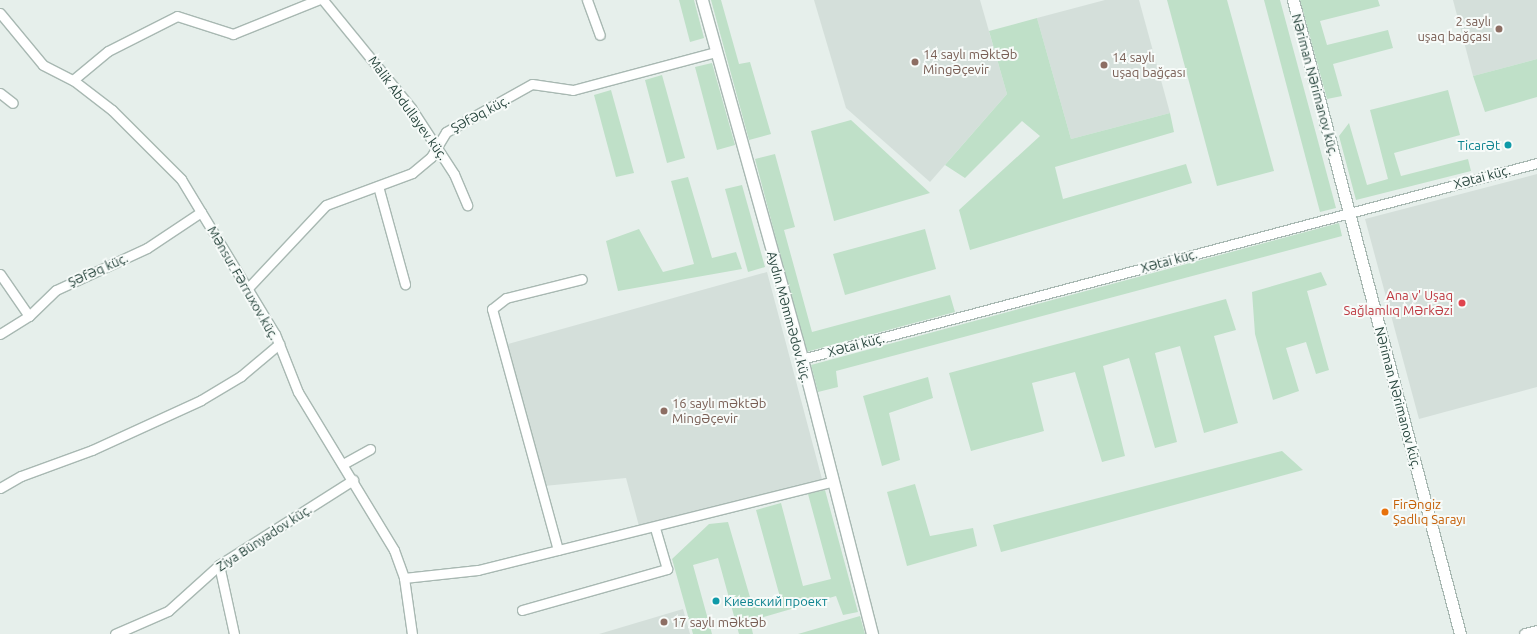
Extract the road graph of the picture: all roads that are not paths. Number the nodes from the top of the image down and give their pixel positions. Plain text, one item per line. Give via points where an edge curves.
1 (317, 0) edge
2 (323, 0) edge
3 (587, 0) edge
4 (702, 0) edge
5 (1293, 0) edge
6 (0, 13) edge
7 (600, 35) dead end
8 (716, 52) junction
9 (73, 80) junction
10 (0, 93) edge
11 (13, 103) dead end
12 (435, 147) junction
13 (1537, 163) edge
14 (378, 186) junction
15 (467, 205) dead end
16 (201, 212) junction
17 (1349, 212) junction
18 (0, 274) edge
19 (582, 279) dead end
20 (405, 284) dead end
21 (248, 288) junction
22 (29, 316) junction
23 (0, 334) edge
24 (279, 344) junction
25 (802, 359) junction
26 (370, 448) dead end
27 (343, 464) junction
28 (352, 480) junction
29 (832, 482) junction
30 (0, 488) edge
31 (656, 528) junction
32 (558, 550) junction
33 (219, 565) junction
34 (404, 578) junction
35 (522, 610) dead end
36 (1537, 631) edge
37 (115, 634) edge
38 (234, 634) edge
39 (412, 634) edge
40 (872, 634) edge
41 (1460, 634) edge
42 (1525, 634) edge

1 - 9 street via 233,34 177,16 108,51
2 - 12 street, Malik Abdullayev küç. via 399,91
3 - 7 street
4 - 8 street, Aydın Məmmədov küç.
5 - 17 street, Nəriman Nərimanov küç.
6 - 9 street, Mənsur Fərruxov küç. via 43,65
8 - 12 street, Şəfəq küç. via 573,90 532,84 446,132
8 - 25 street, Aydın Məmmədov küç.
9 - 16 street, Mənsur Fərruxov küç. via 134,128 168,162
10 - 11 street
12 - 14 street, Şəfəq küç. via 424,165 396,181
12 - 15 street, Malik Abdullayev küç. via 454,174
13 - 17 street, Xətai küç.
14 - 20 street
14 - 21 street, Şəfəq küç. via 326,204
16 - 21 street, Mənsur Fərruxov küç.
16 - 22 street, Şəfəq küç. via 147,248 56,290
17 - 25 street, Xətai küç.
17 - 41 street, Nəriman Nərimanov küç.
18 - 22 street
19 - 32 street via 506,298 492,309
21 - 24 street, Mənsur Fərruxov küç.
22 - 23 street, Şəfəq küç.
24 - 27 street, Mənsur Fərruxov küç. via 298,392
24 - 30 street via 241,376 201,400 92,450 21,476
25 - 29 street, Aydın Məmmədov küç.
26 - 27 street
27 - 28 street, Mənsur Fərruxov küç.
28 - 33 street, Ziya Bünyadov küç.
28 - 34 street, Mənsur Fərruxov küç. via 389,540
29 - 31 street
29 - 40 street, Aydın Məmmədov küç.
31 - 32 street
31 - 35 street via 666,569
32 - 34 street via 478,570
33 - 37 street, Ziya Bünyadov küç. via 168,611
33 - 38 street
34 - 39 street, Mənsur Fərruxov küç.
36 - 42 street

